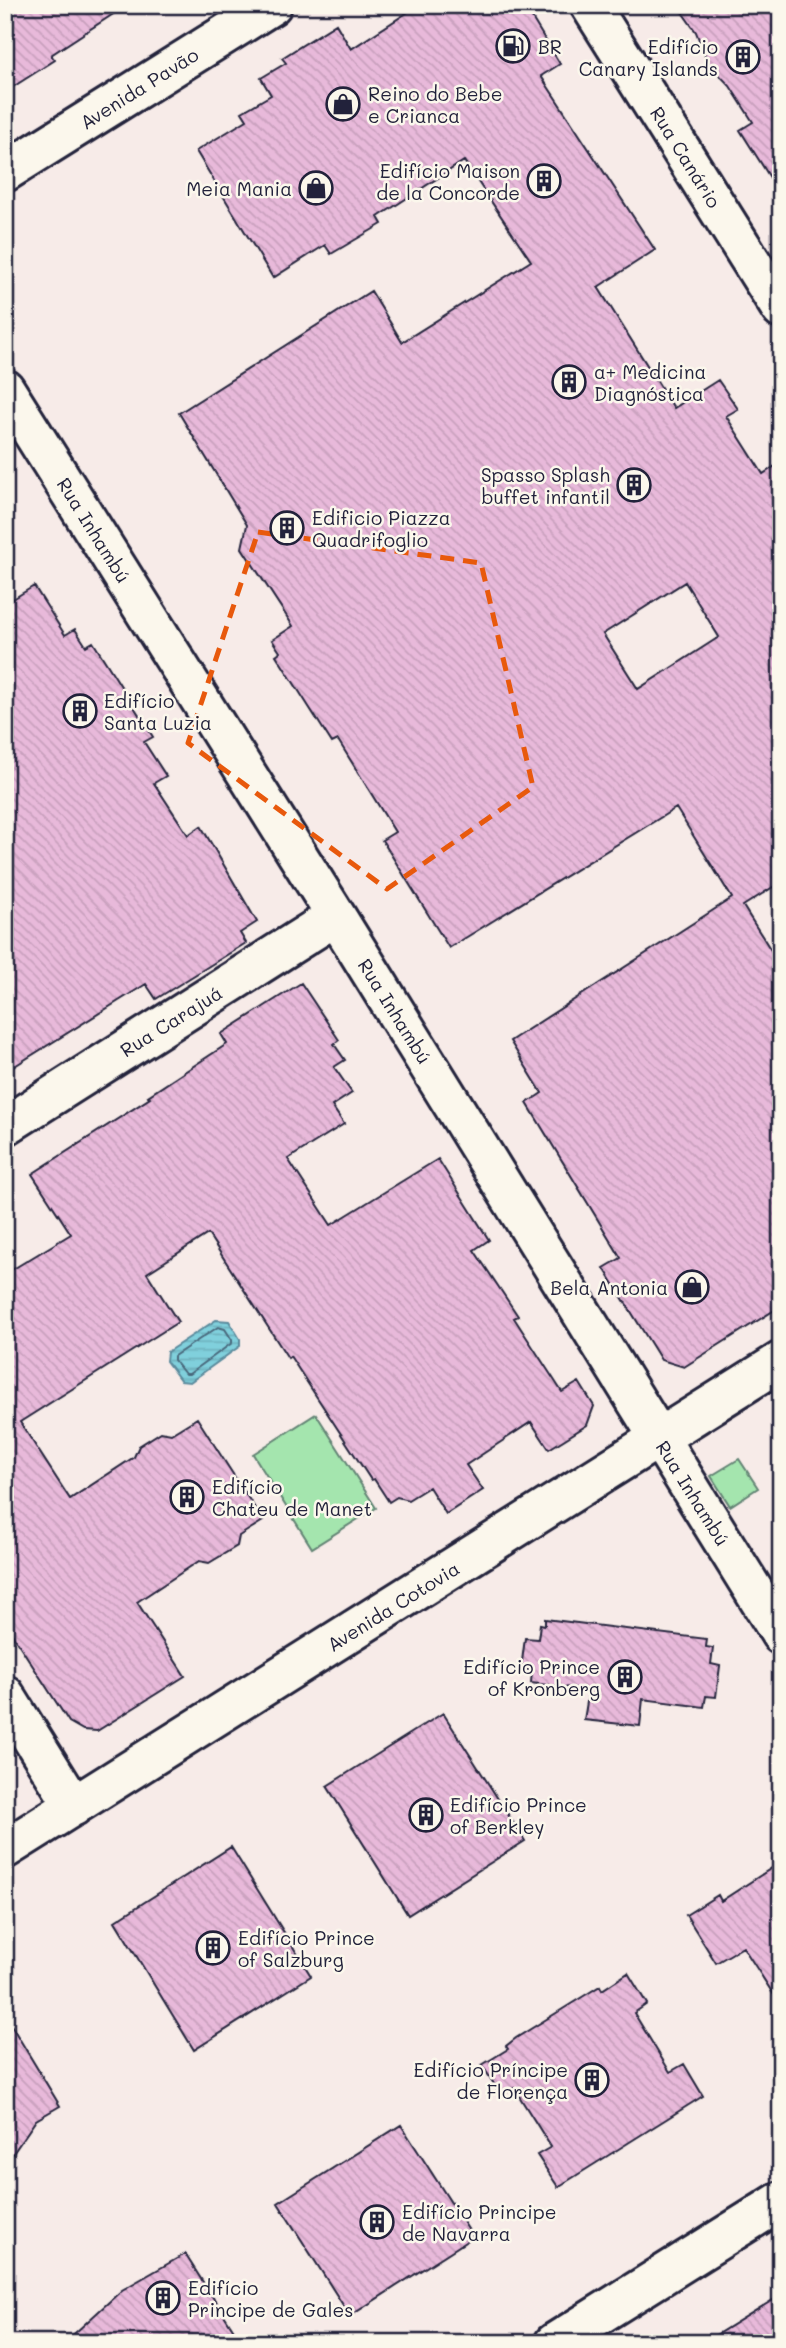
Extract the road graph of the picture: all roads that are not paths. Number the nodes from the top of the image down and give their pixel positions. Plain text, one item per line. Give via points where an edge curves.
1 (272, 5) edge
2 (590, 5) edge
3 (5, 172) edge
4 (781, 309) edge
5 (5, 389) edge
6 (336, 916) junction
7 (5, 1126) edge
8 (781, 1361) edge
9 (659, 1439) junction
10 (781, 1634) edge
11 (5, 1695) edge
12 (74, 1806) junction
13 (5, 1849) edge
14 (781, 2201) edge
15 (554, 2343) edge

1 - 3 street, Avenida Pavão
2 - 4 street, Rua Canário
5 - 6 street, Rua Inhambú
6 - 7 street, Rua Carajuá
6 - 9 street, Rua Inhambú
8 - 9 street, Avenida Cotovia
9 - 10 street, Rua Inhambú
9 - 12 street, Avenida Cotovia
11 - 12 street
12 - 13 street, Avenida Cotovia
14 - 15 street

